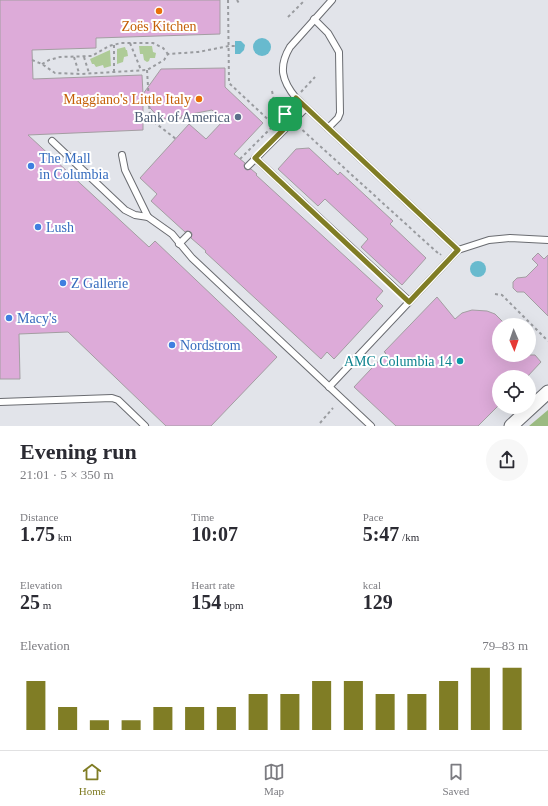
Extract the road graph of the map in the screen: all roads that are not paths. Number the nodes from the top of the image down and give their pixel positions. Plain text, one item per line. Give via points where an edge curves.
1 (332, 0) edge
2 (314, 19) junction
3 (306, 108) junction
4 (328, 128) junction
5 (52, 141) dead end
6 (122, 155) dead end
7 (255, 158) junction
8 (248, 166) dead end
9 (148, 217) junction
10 (188, 235) dead end
11 (548, 240) edge
12 (180, 244) junction
13 (458, 250) junction
14 (409, 302) junction
15 (329, 387) junction
16 (548, 392) edge
17 (0, 402) edge
18 (145, 426) edge
19 (371, 426) edge
20 (511, 426) edge

1 - 2 lane
2 - 3 lane via 290,47 282,72 287,88
2 - 4 lane via 328,33 339,52 341,108 338,118
3 - 4 lane
3 - 7 lane
4 - 13 lane
5 - 9 lane via 125,210
6 - 9 lane via 125,170
7 - 8 lane
7 - 14 lane
9 - 12 lane via 172,234
10 - 12 lane
11 - 13 lane via 489,240
12 - 15 lane
13 - 14 lane
14 - 15 lane
15 - 19 lane
16 - 20 street
17 - 18 lane via 112,398 118,400

